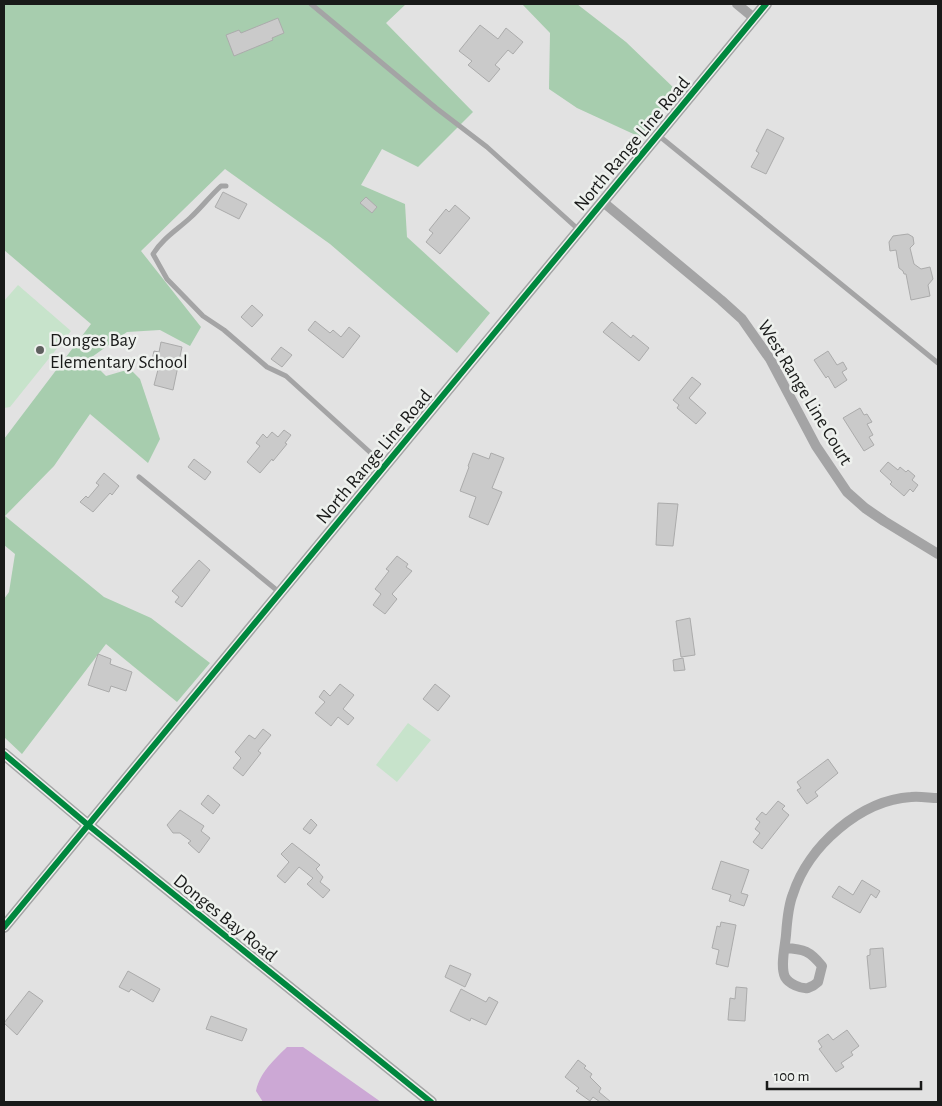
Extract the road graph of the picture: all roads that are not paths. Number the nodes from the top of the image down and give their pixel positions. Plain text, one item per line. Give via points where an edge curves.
1 (311, 4) edge
2 (737, 4) edge
3 (766, 4) edge
4 (754, 18) junction
5 (658, 135) junction
6 (226, 186) dead end
7 (602, 202) junction
8 (579, 230) junction
9 (938, 363) edge
10 (384, 466) junction
11 (139, 477) dead end
12 (938, 554) edge
13 (280, 593) junction
14 (4, 754) edge
15 (938, 798) edge
16 (88, 825) junction
17 (4, 927) edge
18 (785, 948) junction
19 (431, 1102) edge

1 - 8 lane via 487,147
2 - 4 street
3 - 4 street, North Range Line Road
4 - 5 street, North Range Line Road
5 - 7 street, North Range Line Road
5 - 9 lane
6 - 10 lane via 221,186 190,219 158,246 153,254 167,279 203,316 267,366 286,376
7 - 8 street, North Range Line Road
7 - 12 street, West Range Line Court via 742,320 770,359 816,446 847,492 884,522
8 - 10 street, North Range Line Road
10 - 13 street, North Range Line Road
11 - 13 lane
13 - 16 street, North Range Line Road
14 - 16 street, Donges Bay Road
15 - 18 street via 911,797 883,803 855,816 835,831 814,854 792,894
16 - 17 street, North Range Line Road
16 - 19 street, Donges Bay Road
18 - 18 street via 785,977 794,985 808,988 818,982 822,966 813,955 801,949

